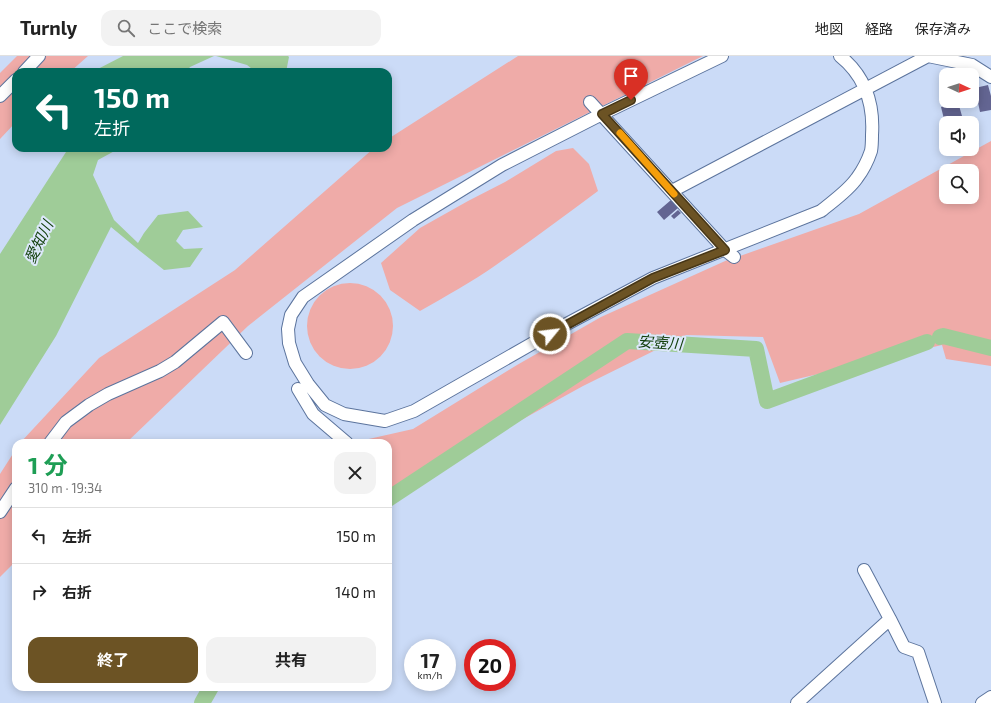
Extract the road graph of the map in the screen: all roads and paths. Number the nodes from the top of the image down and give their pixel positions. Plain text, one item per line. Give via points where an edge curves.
1 (39, 56) edge
2 (722, 56) edge
3 (840, 56) edge
4 (28, 68) edge
5 (991, 77) edge
6 (12, 84) edge
7 (866, 89) junction
8 (0, 96) edge
9 (590, 102) dead end
10 (602, 114) junction
11 (672, 191) junction
12 (729, 254) junction
13 (246, 352) dead end
14 (298, 389) dead end
15 (53, 439) edge
16 (342, 439) edge
17 (12, 494) edge
18 (0, 512) edge
19 (864, 570) dead end
20 (890, 619) junction
21 (991, 697) edge
22 (797, 703) edge
23 (936, 703) edge
24 (982, 703) edge

1 - 4 street
2 - 10 street
3 - 7 street via 855,70
5 - 7 street via 972,65 928,56
6 - 8 street
7 - 11 street
7 - 12 street via 873,125 871,149 856,180 821,211
9 - 10 street
10 - 11 street
10 - 12 street via 502,165 413,220 303,297 291,315 289,343 295,363 325,405 344,414 385,421 414,412 563,326 653,278
11 - 12 street
13 - 15 street via 222,322 175,362 89,405 66,422
14 - 16 street via 313,414
17 - 18 street
19 - 20 street
20 - 22 street
20 - 23 street via 904,647 918,652
21 - 24 street

